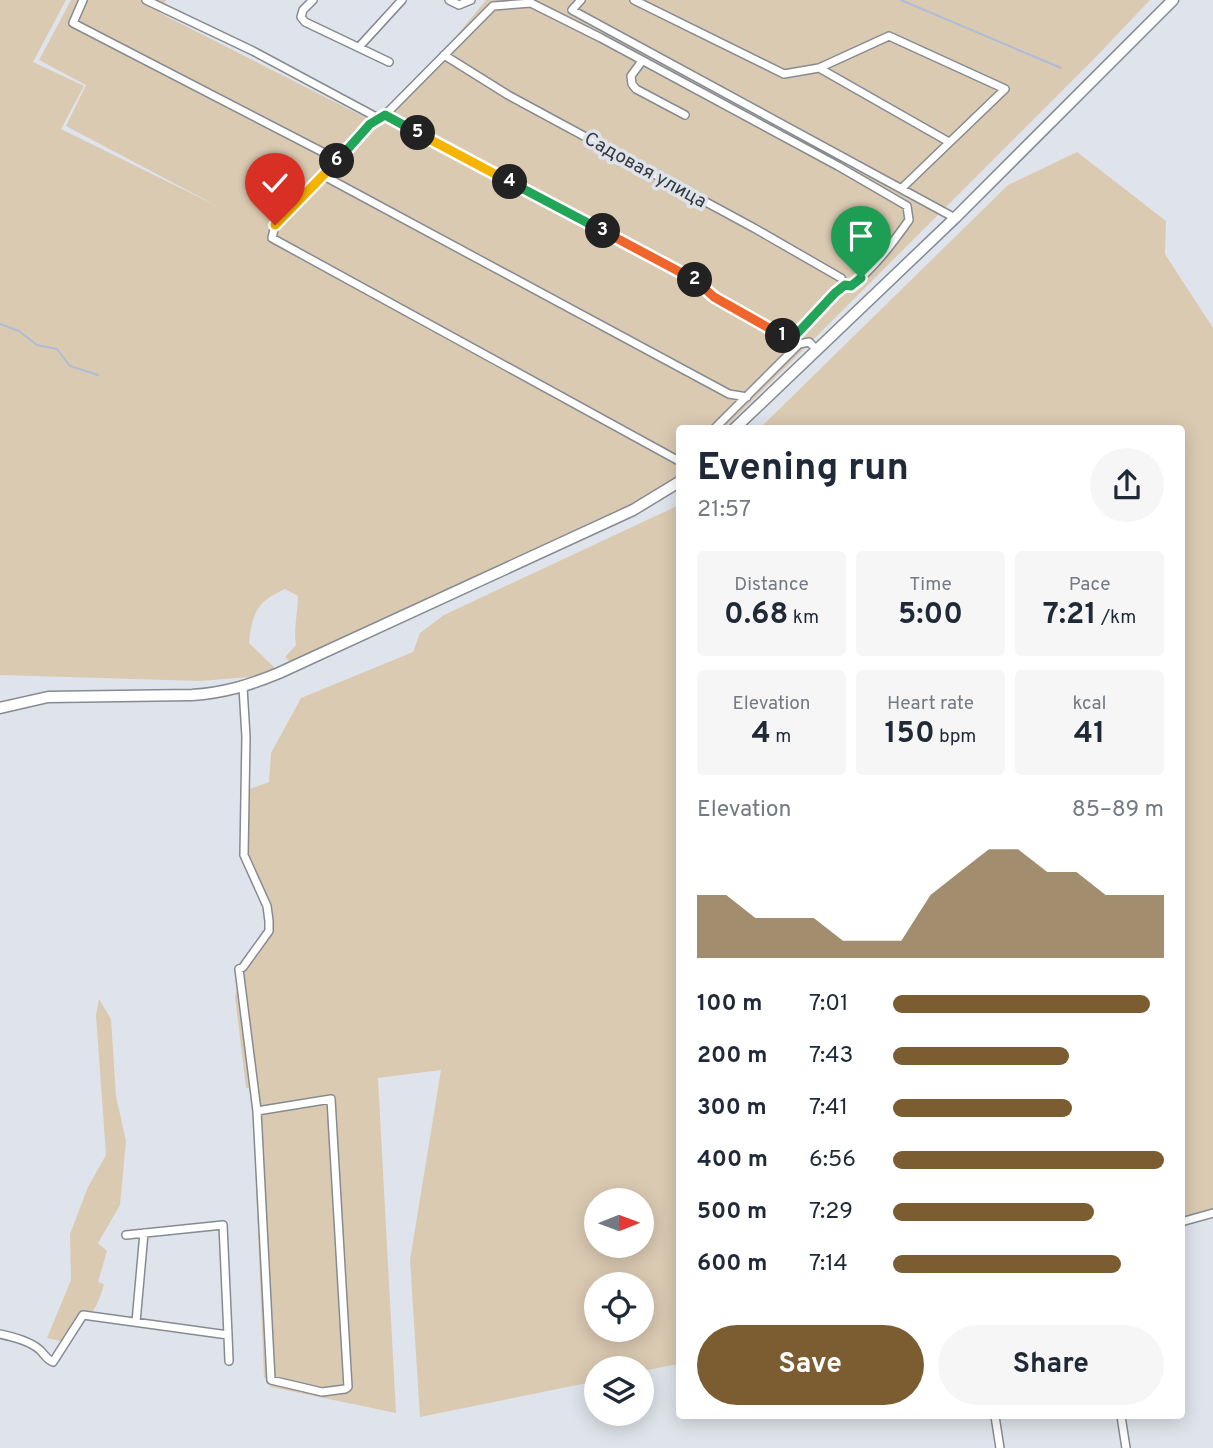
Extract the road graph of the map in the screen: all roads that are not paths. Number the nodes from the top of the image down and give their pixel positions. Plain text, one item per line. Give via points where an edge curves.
1 (83, 0) edge
2 (146, 0) edge
3 (313, 0) edge
4 (402, 0) edge
5 (449, 0) edge
6 (471, 0) edge
7 (486, 0) edge
8 (581, 0) edge
9 (634, 0) edge
10 (1173, 0) edge
11 (493, 6) junction
12 (359, 47) junction
13 (444, 55) junction
14 (642, 61) junction
15 (389, 62) dead end
16 (819, 68) junction
17 (685, 115) dead end
18 (381, 117) junction
19 (948, 142) junction
20 (338, 160) junction
21 (324, 176) junction
22 (902, 188) junction
23 (955, 218) junction
24 (845, 285) junction
25 (796, 341) junction
26 (816, 349) junction
27 (747, 397) junction
28 (717, 425) edge
29 (738, 425) edge
30 (676, 459) edge
31 (676, 484) edge
32 (243, 687) junction
33 (1, 704) edge
34 (257, 1111) junction
35 (1213, 1213) edge
36 (1185, 1221) edge
37 (144, 1233) junction
38 (126, 1235) dead end
39 (136, 1322) junction
40 (0, 1334) edge
41 (228, 1335) junction
42 (229, 1361) dead end
43 (995, 1419) edge
44 (1121, 1419) edge
45 (1000, 1448) edge
46 (1126, 1448) edge

1 - 20 street via 73,23
2 - 18 street
3 - 12 street via 303,10 305,22
4 - 12 street
5 - 6 street via 459,5
7 - 11 street
8 - 22 street via 572,9
9 - 16 street via 784,74
10 - 23 main road
11 - 13 street
11 - 14 street via 531,3
12 - 15 street
13 - 18 street
13 - 24 street, Садовая улица via 508,95 841,278
14 - 17 street via 631,76 632,84
14 - 24 street via 907,206 909,220 891,246 861,278
16 - 19 street
16 - 19 street via 889,36 1005,89
18 - 20 street
18 - 25 street via 694,279 714,297
19 - 22 street
20 - 21 street
21 - 27 street via 729,394
21 - 30 street via 275,225 272,238
22 - 23 street
23 - 26 main road
24 - 25 street
25 - 26 street via 809,342
25 - 27 street
26 - 29 main road
27 - 28 street
31 - 32 main road via 633,510
32 - 33 main road via 192,695 48,697
32 - 34 street via 244,855 269,920 265,938 239,969
34 - 34 street via 271,1380 322,1392 345,1389 331,1099
35 - 36 street
37 - 38 street
37 - 39 street
37 - 41 street via 223,1225
39 - 40 street via 83,1315 53,1362 40,1350
39 - 41 street
41 - 42 street
43 - 45 street
44 - 46 street

